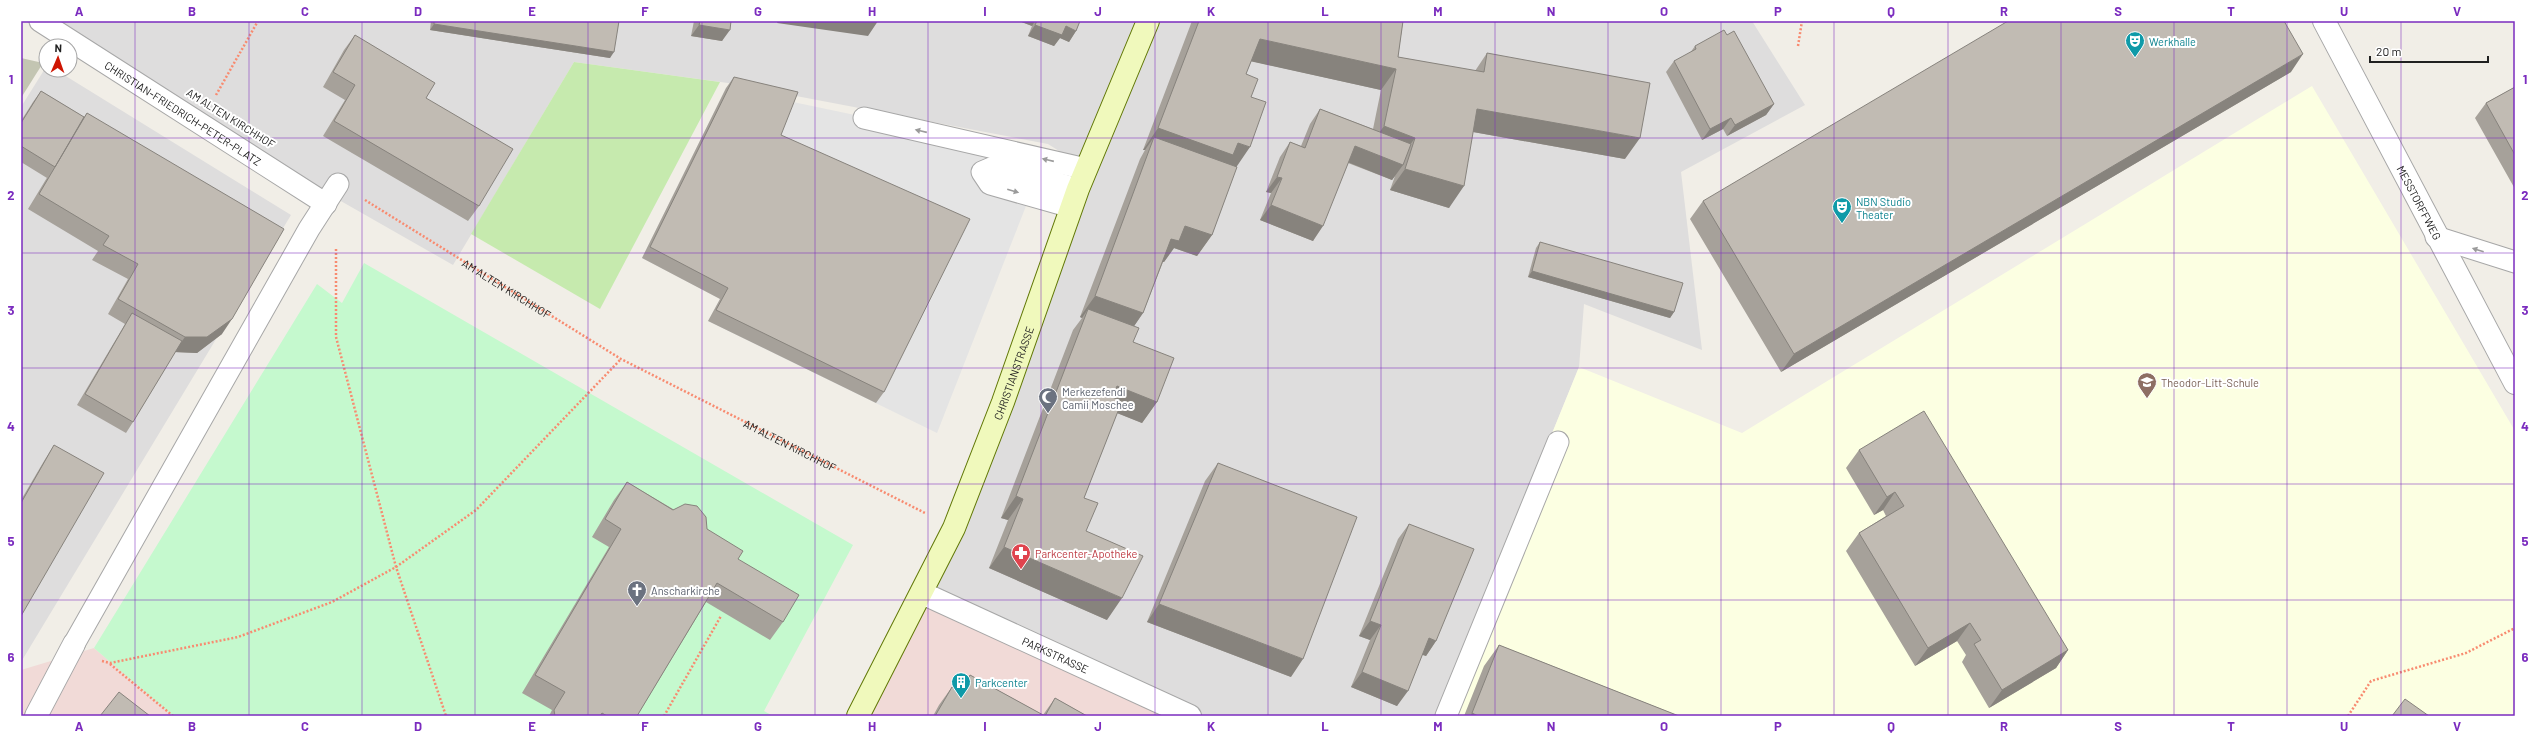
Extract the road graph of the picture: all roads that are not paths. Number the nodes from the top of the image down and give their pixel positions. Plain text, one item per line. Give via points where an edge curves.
1 (40, 21) edge
2 (1148, 21) edge
3 (2324, 21) edge
4 (864, 118) dead end
5 (1086, 169) junction
6 (338, 184) road end
7 (326, 204) junction
8 (2436, 237) junction
9 (2515, 262) edge
10 (2515, 384) edge
11 (1558, 442) dead end
12 (922, 593) junction
13 (72, 647) joint
14 (36, 716) edge
15 (858, 716) edge
16 (1190, 716) edge
17 (1446, 716) edge

1 - 7 lane, CHRISTIAN-FRIEDRICH-PETER-PLATZ
2 - 5 street, CHRISTIANSTRASSE
3 - 8 street, MESSTORFFWEG
5 -> 4 lane
5 - 12 street, CHRISTIANSTRASSE via 1003,402 954,528
6 - 7 lane
7 - 13 lane via 309,229
9 -> 8 lane
8 - 10 street, MESSTORFFWEG
11 - 17 lane
12 - 15 street, CHRISTIANSTRASSE
12 - 16 street, PARKSTRASSE
13 - 14 street

